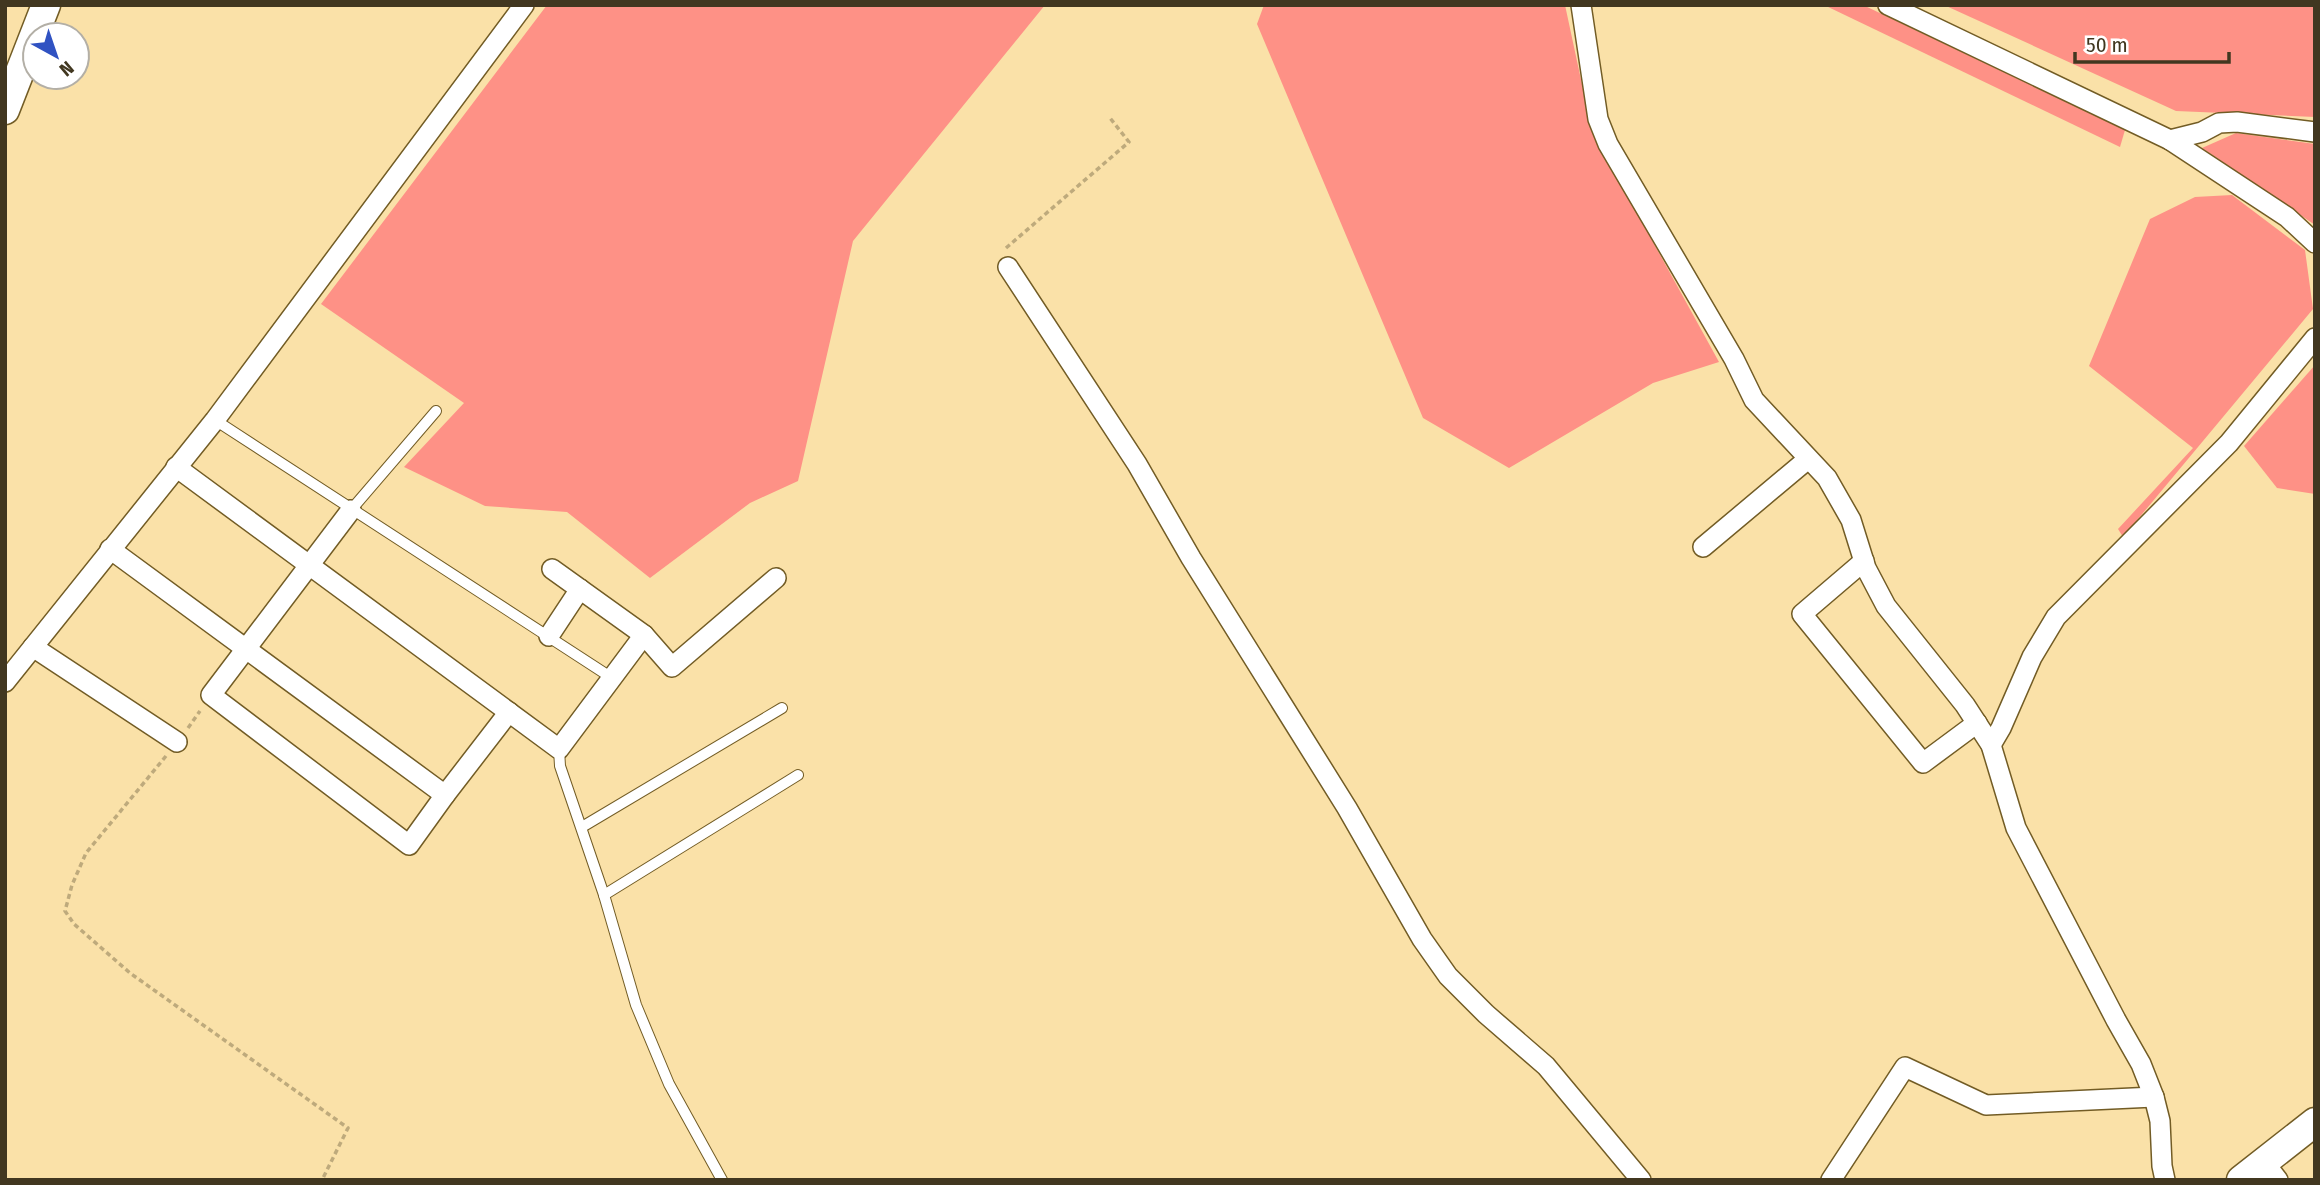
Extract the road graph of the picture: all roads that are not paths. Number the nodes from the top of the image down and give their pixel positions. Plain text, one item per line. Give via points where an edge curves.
1 (46, 5) edge
2 (524, 5) edge
3 (1581, 5) edge
4 (1888, 5) edge
5 (5, 110) edge
6 (2315, 132) edge
7 (2170, 140) junction
8 (2315, 243) edge
9 (1008, 267) road end
10 (2315, 338) edge
11 (436, 411) dead end
12 (215, 420) junction
13 (1808, 458) junction
14 (176, 467) junction
15 (351, 510) junction
16 (1703, 547) dead end
17 (110, 549) junction
18 (1864, 561) junction
19 (309, 564) junction
20 (552, 569) dead end
21 (776, 578) dead end
22 (580, 589) junction
23 (644, 635) junction
24 (549, 636) junction
25 (33, 647) junction
26 (245, 649) junction
27 (612, 678) junction
28 (5, 682) edge
29 (782, 708) dead end
30 (509, 712) junction
31 (1977, 723) junction
32 (177, 742) road end
33 (1991, 744) junction
34 (559, 749) junction
35 (798, 775) dead end
36 (445, 795) junction
37 (582, 827) junction
38 (604, 895) junction
39 (2154, 1097) junction
40 (2315, 1122) edge
41 (2271, 1171) edge
42 (722, 1180) edge
43 (1641, 1180) edge
44 (1831, 1180) edge
45 (2165, 1180) edge
46 (2241, 1180) edge

1 - 5 street
2 - 12 street
3 - 13 street via 1598,119 1608,145 1754,400
4 - 7 street
6 - 7 street via 2237,122 2219,123
7 - 8 street via 2287,217
9 - 43 street via 1137,464 1422,939 1448,976 1546,1066
10 - 33 street via 2229,443 2056,618
11 - 15 lane
12 - 14 street
12 - 15 lane
13 - 16 street
13 - 18 street via 1827,478 1851,520
14 - 17 street
14 - 19 street
15 - 19 street
15 - 24 lane
17 - 25 street
17 - 26 street
18 - 31 street via 1886,606
18 - 31 street via 1802,614 1923,763
19 - 26 street
19 - 30 street
20 - 22 street
21 - 23 street via 672,667
22 - 23 street
22 - 24 street
23 - 27 street
24 - 27 lane
25 - 28 street
25 - 32 street
26 - 36 street
26 - 36 street via 211,695 409,845
27 - 34 street
29 - 37 lane
30 - 34 street
30 - 36 street
31 - 33 street
33 - 39 street via 2016,828
34 - 37 lane
35 - 38 lane
37 - 38 lane
38 - 42 lane via 636,1005 669,1084
39 - 44 street via 1986,1105 1905,1067
39 - 45 street
40 - 41 street
41 - 46 street

